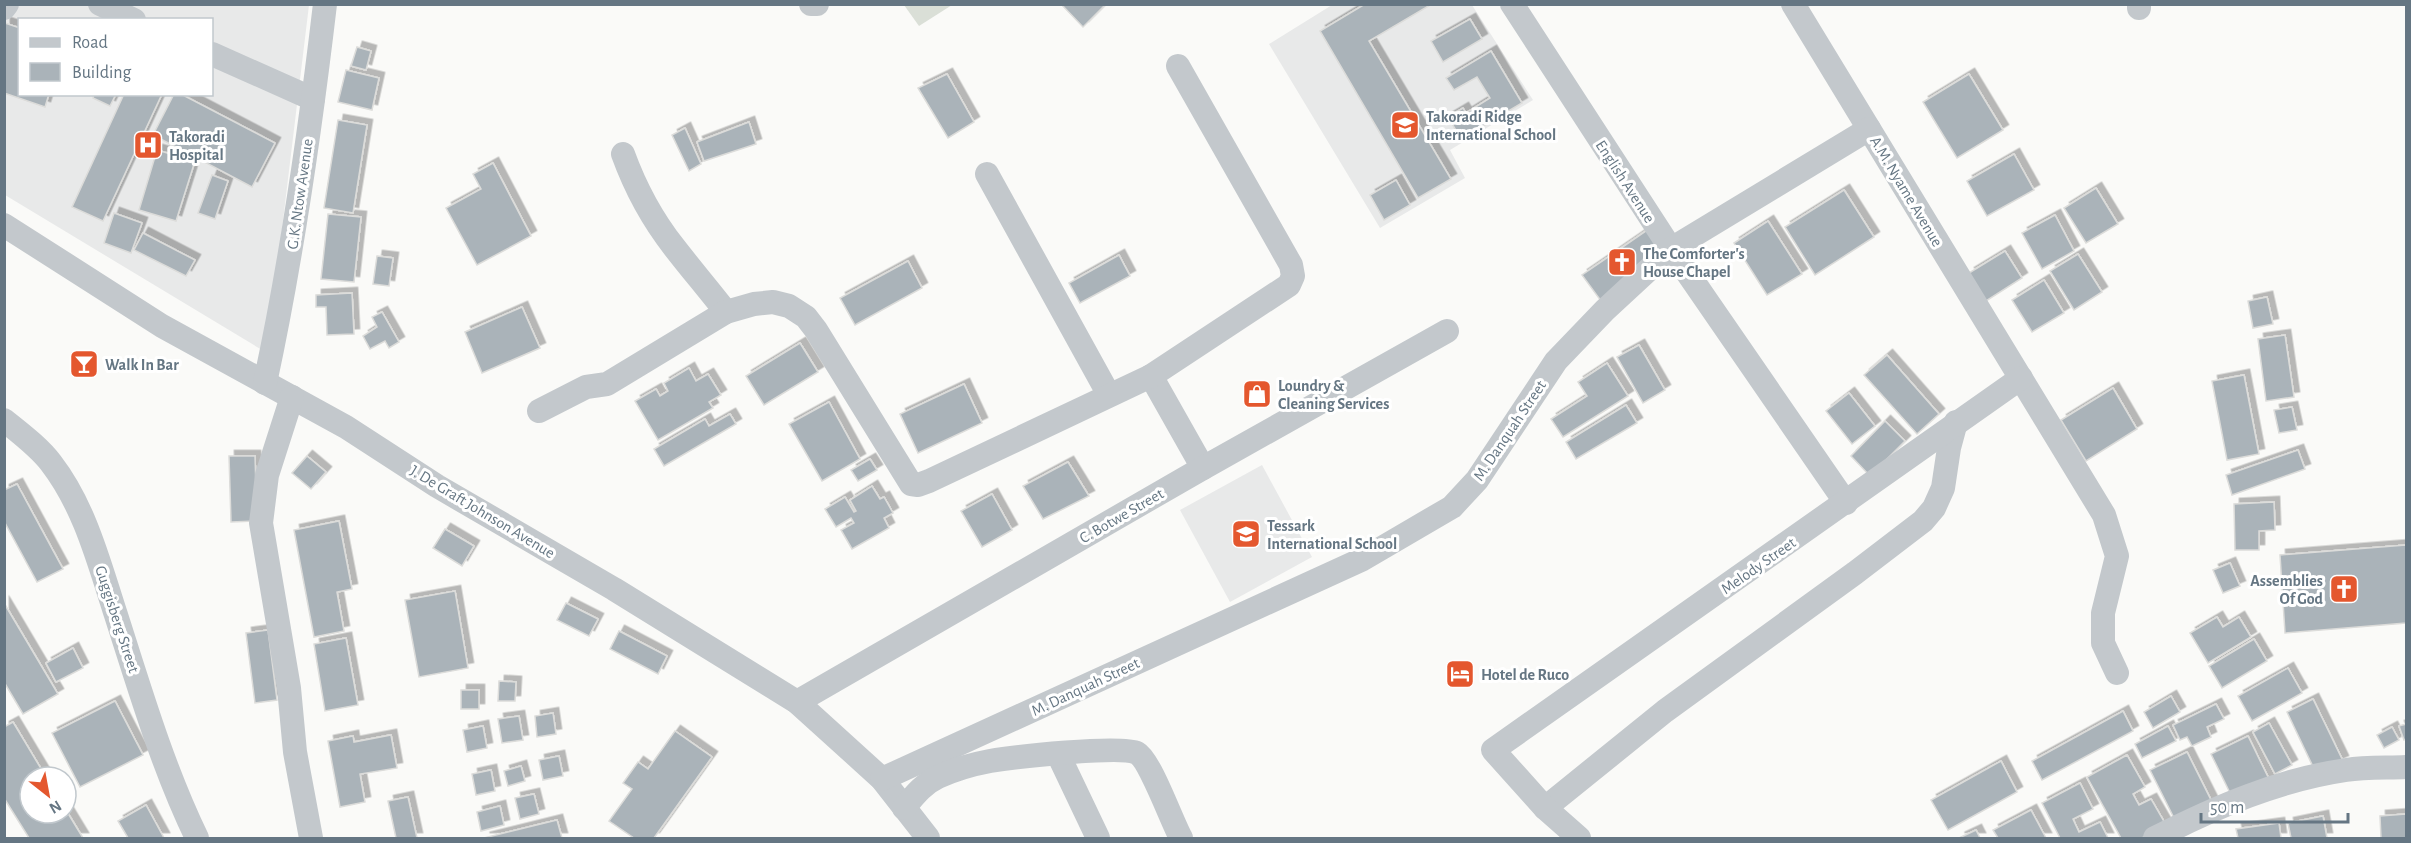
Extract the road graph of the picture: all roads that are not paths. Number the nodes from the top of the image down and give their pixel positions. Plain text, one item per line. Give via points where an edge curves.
1 (100, 4) edge
2 (325, 4) edge
3 (811, 4) edge
4 (817, 4) edge
5 (1512, 4) edge
6 (1793, 4) edge
7 (130, 18) edge
8 (213, 54) edge
9 (1178, 66) dead end
10 (314, 99) junction
11 (1869, 129) junction
12 (623, 154) dead end
13 (987, 174) dead end
14 (4, 225) edge
15 (1671, 249) junction
16 (726, 312) junction
17 (1448, 331) dead end
18 (1151, 376) junction
19 (2021, 378) junction
20 (265, 383) junction
21 (1109, 395) junction
22 (292, 397) junction
23 (539, 411) dead end
24 (4, 420) edge
25 (1956, 422) junction
26 (1203, 468) junction
27 (1846, 503) junction
28 (2117, 673) dead end
29 (797, 702) junction
30 (1058, 754) junction
31 (2406, 766) edge
32 (882, 779) junction
33 (904, 808) junction
34 (1545, 808) junction
35 (197, 838) edge
36 (310, 838) edge
37 (928, 838) edge
38 (1098, 838) edge
39 (1181, 838) edge
40 (1579, 838) edge
41 (2155, 838) edge

1 - 7 street
2 - 10 street, G.K. Ntow Avenue
3 - 4 street
5 - 15 street, English Avenue
6 - 11 street, A.M. Nyame Avenue
8 - 10 street
9 - 18 street via 1291,265 1293,276 1289,285
10 - 20 street, G.K. Ntow Avenue via 285,292
11 - 15 street, M. Danquah Street
11 - 19 street, A.M. Nyame Avenue
12 - 16 street via 634,185 656,220
13 - 21 street
14 - 20 street, J. De Graft Johnson Avenue via 162,326
15 - 27 street, English Avenue
15 - 32 street, M. Danquah Street via 1556,361 1477,480 1452,507 1363,559
16 - 21 street via 773,302 806,317 911,484 929,481
16 - 23 street via 607,384 585,387
17 - 26 street, C. Botwe Street
18 - 21 street
18 - 26 street
19 - 25 street, Melody Street
19 - 28 street, A.M. Nyame Avenue via 2104,515 2117,556 2103,613 2103,643
20 - 22 street, J. De Graft Johnson Avenue
22 - 29 street, J. De Graft Johnson Avenue
22 - 36 street via 267,475 261,523
24 - 35 street, Guggisberg Street via 51,463 75,502 98,556 184,812
25 - 27 street, Melody Street
25 - 34 street via 1944,488 1923,521 1674,704
26 - 29 street, C. Botwe Street
27 - 34 street, Melody Street via 1493,750
29 - 32 street, J. De Graft Johnson Avenue
30 - 33 street via 988,761 938,777 919,789
30 - 38 street
30 - 39 street via 1126,750 1138,754 1148,766
31 - 41 street via 2348,770 2280,784 2229,802
32 - 33 street, J. De Graft Johnson Avenue
33 - 37 street, J. De Graft Johnson Avenue
34 - 40 street

